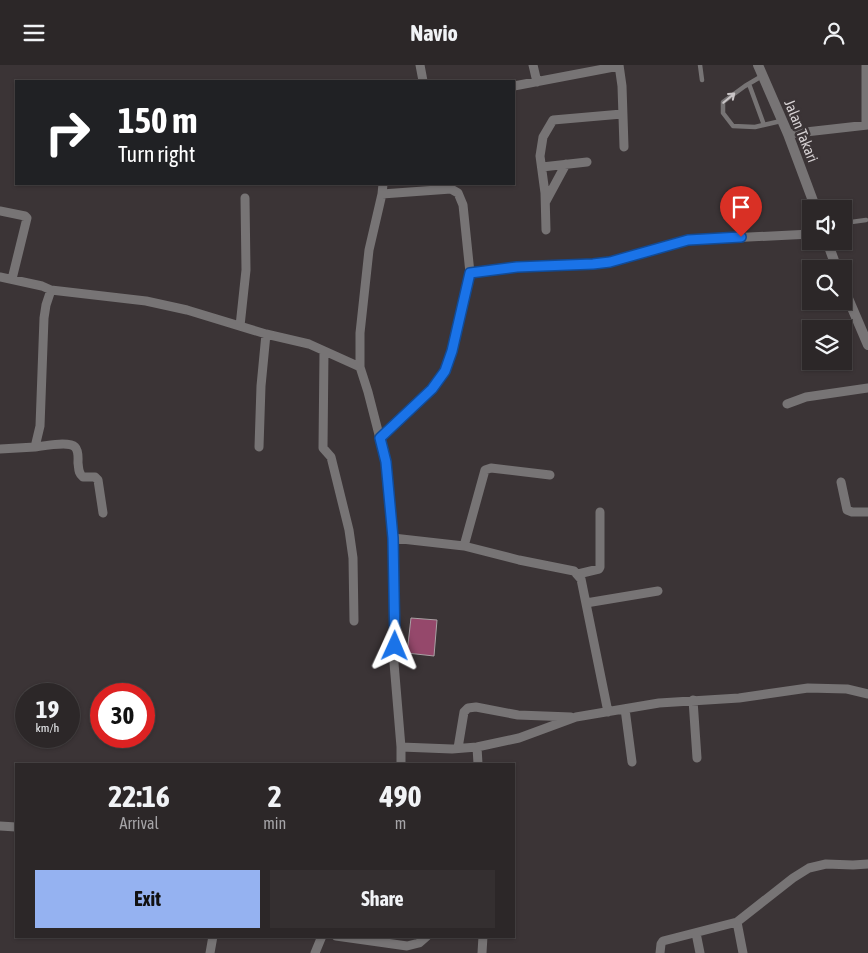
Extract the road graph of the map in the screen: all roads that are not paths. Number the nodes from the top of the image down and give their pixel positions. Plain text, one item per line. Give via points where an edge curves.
1 (420, 65) edge
2 (533, 65) edge
3 (619, 65) edge
4 (700, 65) edge
5 (758, 65) edge
6 (866, 65) edge
7 (762, 77) junction
8 (423, 80) edge
9 (702, 81) dead end
10 (536, 82) junction
11 (749, 84) junction
12 (515, 86) edge
13 (622, 114) junction
14 (781, 121) junction
15 (764, 125) junction
16 (867, 125) edge
17 (788, 134) junction
18 (624, 147) dead end
19 (587, 162) dead end
20 (566, 164) junction
21 (542, 167) junction
22 (383, 185) edge
23 (382, 193) junction
24 (245, 198) dead end
25 (813, 200) edge
26 (546, 202) junction
27 (0, 211) edge
28 (866, 220) dead end
29 (852, 222) edge
30 (546, 230) dead end
31 (802, 234) edge
32 (470, 273) junction
33 (0, 277) edge
34 (12, 279) junction
35 (51, 290) junction
36 (852, 308) edge
37 (240, 325) junction
38 (266, 334) junction
39 (868, 345) edge
40 (324, 351) junction
41 (360, 367) junction
42 (868, 388) edge
43 (786, 404) dead end
44 (380, 438) junction
45 (35, 447) junction
46 (258, 447) dead end
47 (0, 449) edge
48 (550, 475) dead end
49 (841, 482) dead end
50 (600, 512) dead end
51 (103, 513) dead end
52 (868, 513) edge
53 (393, 538) junction
54 (464, 547) junction
55 (578, 574) junction
56 (658, 591) dead end
57 (586, 603) junction
58 (354, 621) dead end
59 (868, 694) edge
60 (694, 701) junction
61 (625, 709) junction
62 (608, 712) junction
63 (576, 717) junction
64 (401, 747) junction
65 (477, 747) junction
66 (458, 748) junction
67 (697, 758) dead end
68 (632, 762) dead end
69 (400, 763) edge
70 (478, 763) edge
71 (0, 826) edge
72 (15, 827) edge
73 (868, 864) edge
74 (737, 922) junction
75 (696, 933) junction
76 (213, 938) edge
77 (321, 938) edge
78 (350, 938) edge
79 (425, 938) edge
80 (484, 938) edge
81 (210, 953) edge
82 (315, 953) edge
83 (482, 953) edge
84 (660, 953) edge
85 (700, 953) edge
86 (743, 953) edge

1 - 8 street
2 - 10 street
3 - 10 street
3 - 13 street
4 - 9 lane
5 - 7 street, Jalan Takari
6 - 16 street
7 - 11 lane
7 - 14 street, Jalan Takari
10 - 12 street
11 - 15 lane
15 -> 11 lane via 733,126 723,113 723,102
13 - 18 street
13 - 21 street via 553,120 541,143
14 - 15 lane
14 - 17 street, Jalan Takari
16 - 17 street
17 - 25 street, Jalan Takari
19 - 20 street
20 - 21 street
20 - 26 street
21 - 26 street
22 - 23 street
23 - 32 street via 451,189 458,193 463,205
23 - 41 street via 369,250 360,333
24 - 37 street via 246,270
26 - 30 street
27 - 34 street via 25,216 27,220
28 - 29 lane
31 - 32 street via 688,240 610,262
32 - 44 street via 445,371 432,389
33 - 34 street
34 - 35 street
35 - 37 street via 146,301
35 - 45 street via 44,318 40,426
36 - 39 street
37 - 38 street
38 - 40 street
38 - 46 street
40 - 41 street
40 - 58 street via 323,448 331,457 348,530 353,558
41 - 44 street
42 - 43 street via 806,397
44 - 53 street via 386,462
45 - 47 street
45 - 51 street via 69,444 75,447 80,474 98,480
48 - 54 street via 485,470
49 - 52 street via 847,510
50 - 55 street via 600,567
53 - 54 street
53 - 64 street via 394,663
54 - 55 street
55 - 57 street
56 - 57 street
57 - 62 street
59 - 60 street via 847,689 808,688
60 - 61 street
60 - 67 street
61 - 62 street
61 - 68 street
62 - 63 street
63 - 65 street via 519,738
63 - 66 street via 518,715 468,708 464,712
64 - 66 street
64 - 69 street
65 - 66 street
65 - 70 street
71 - 72 street
73 - 74 street via 826,864 809,868
74 - 75 street
74 - 86 street
75 - 84 street via 663,941
75 - 85 street
76 - 81 street
77 - 82 street
78 - 79 street via 407,946
80 - 83 street

